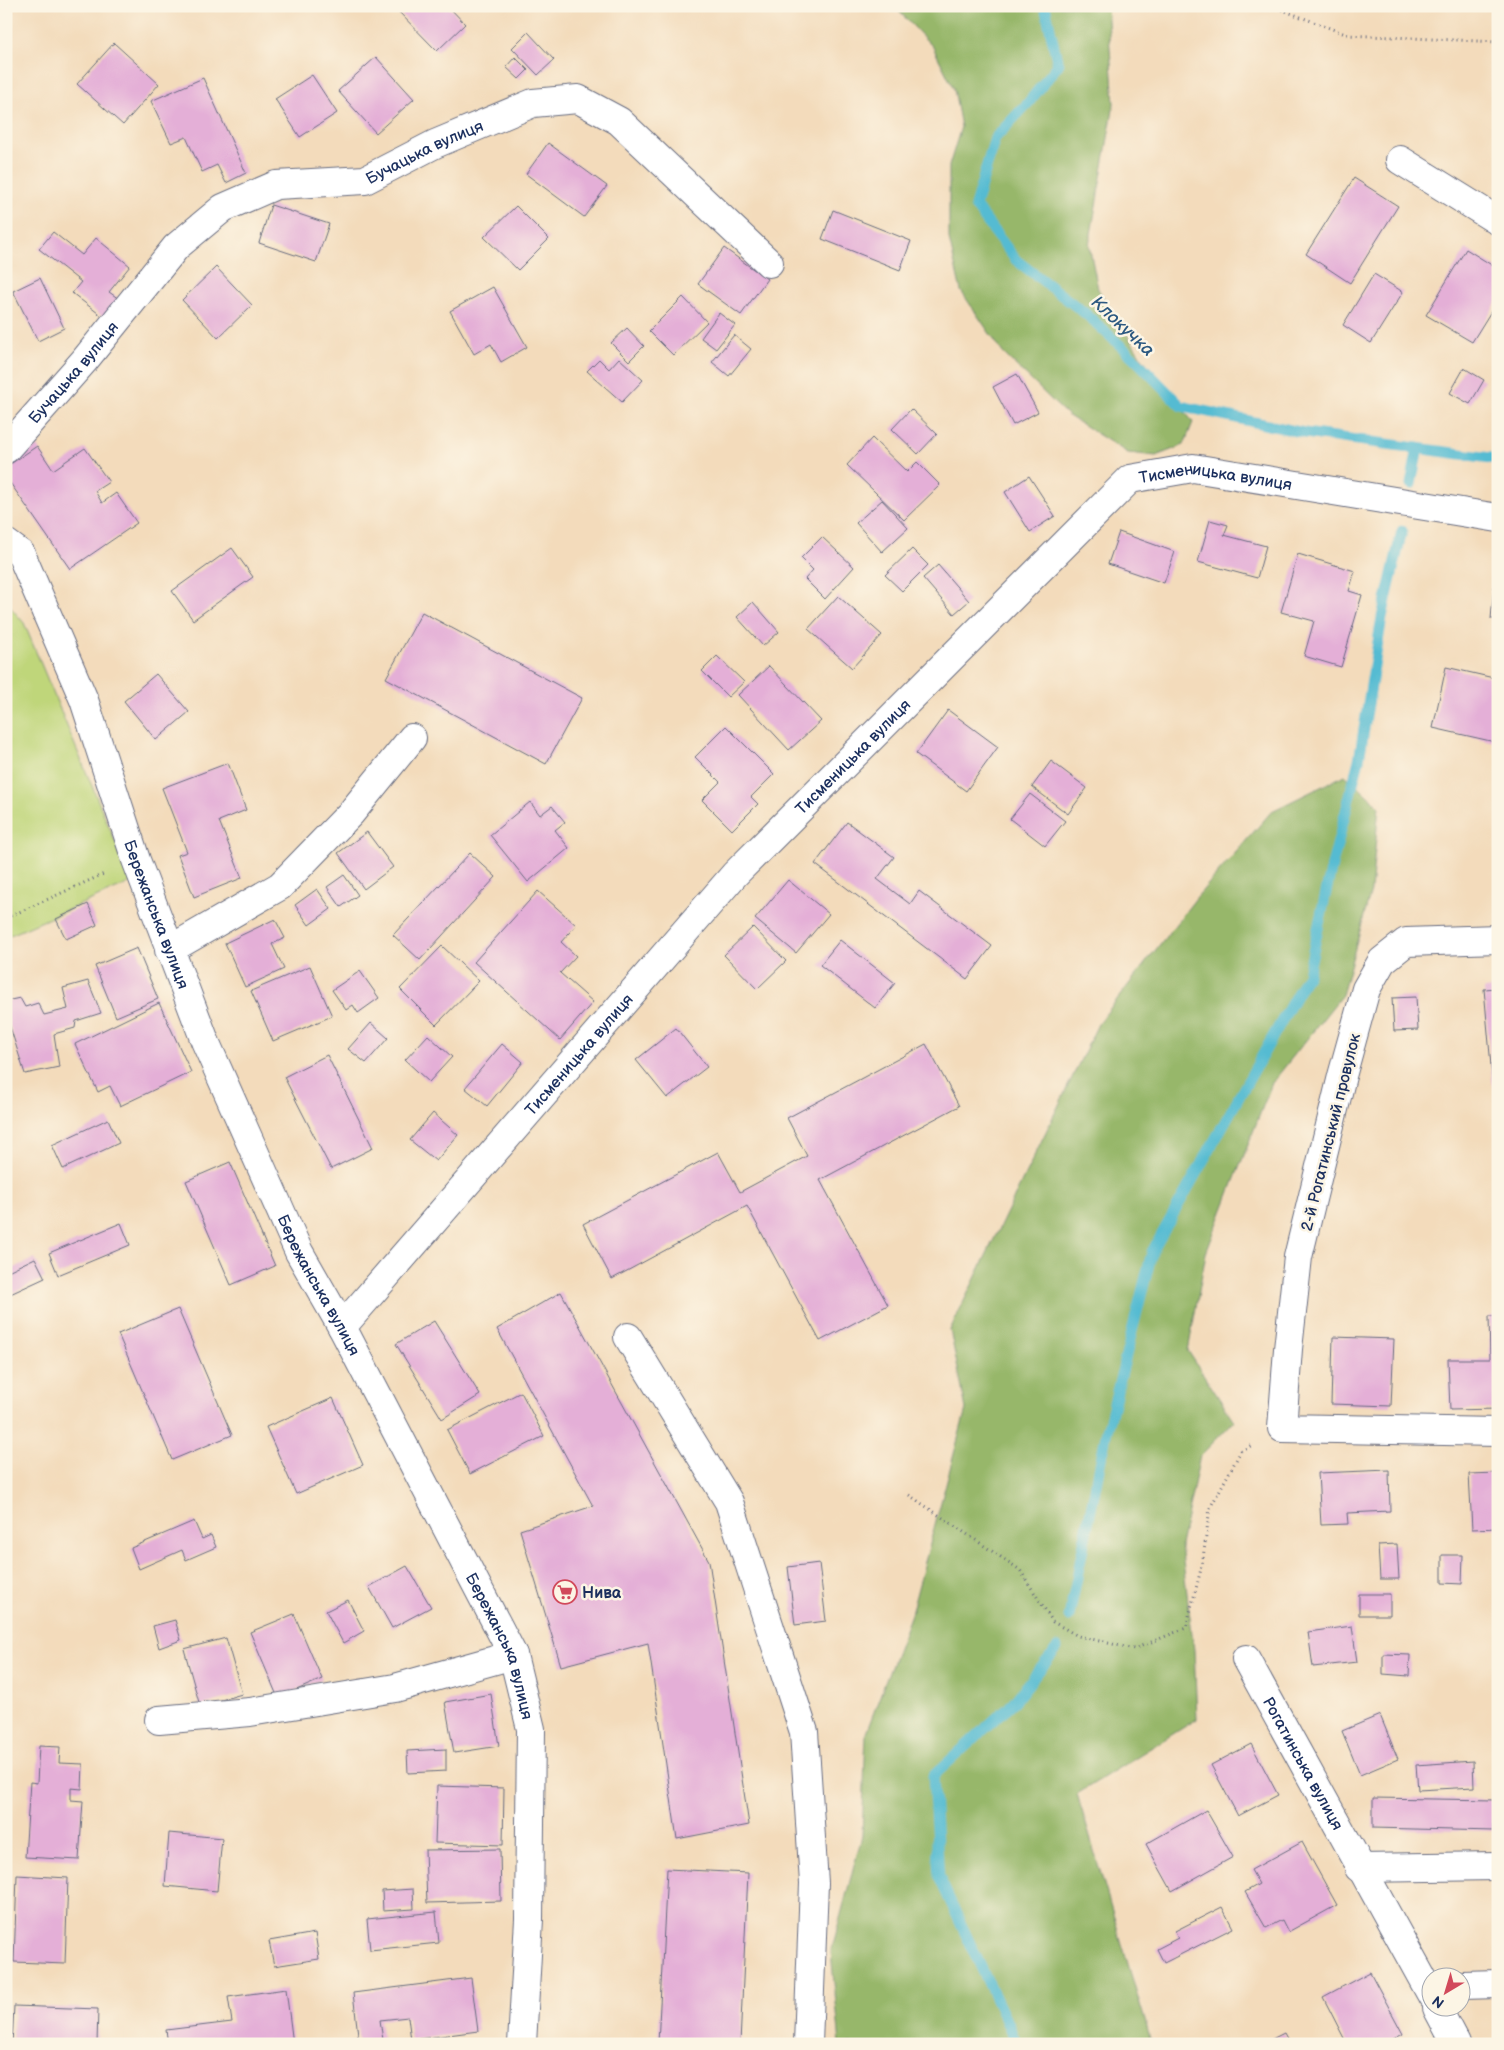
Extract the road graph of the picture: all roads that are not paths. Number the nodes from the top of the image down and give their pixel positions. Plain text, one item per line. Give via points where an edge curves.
1 (1400, 160) dead end
2 (1498, 221) edge
3 (769, 263) dead end
4 (6, 449) edge
5 (1498, 518) edge
6 (6, 544) edge
7 (412, 738) dead end
8 (1498, 939) edge
9 (169, 950) junction
10 (342, 1327) junction
11 (628, 1337) dead end
12 (1498, 1432) edge
13 (513, 1655) junction
14 (1246, 1659) dead end
15 (159, 1720) dead end
16 (1498, 1866) edge
17 (1359, 1868) junction
18 (1422, 1977) edge
19 (1498, 1984) edge
20 (1472, 1985) edge
21 (1444, 2018) edge
22 (522, 2044) edge
23 (808, 2044) edge
24 (1456, 2044) edge

1 - 2 street
3 - 4 street, Бучацька вулиця via 618,121 578,99 532,103 435,144 365,180 276,185 223,208 176,247 84,361
5 - 10 street, Тисменицька вулиця via 1193,468 1130,479 735,874
6 - 9 street, Бережанська вулиця via 21,554 84,700
7 - 9 street via 351,813 280,886
8 - 12 street, 2-й Рогатинський провулок via 1406,942 1382,961 1366,989 1298,1258 1282,1428
9 - 10 street, Бережанська вулиця via 205,1041 299,1252
10 - 13 street, Бережанська вулиця
11 - 23 street via 729,1502 804,1732 814,1883
13 - 15 street via 394,1688 250,1712
13 - 22 street, Бережанська вулиця via 531,1729 529,1919
14 - 17 street, Рогатинська вулиця
16 - 17 street
17 - 18 street, Рогатинська вулиця
19 - 20 street
21 - 24 street, Рогатинська вулиця

